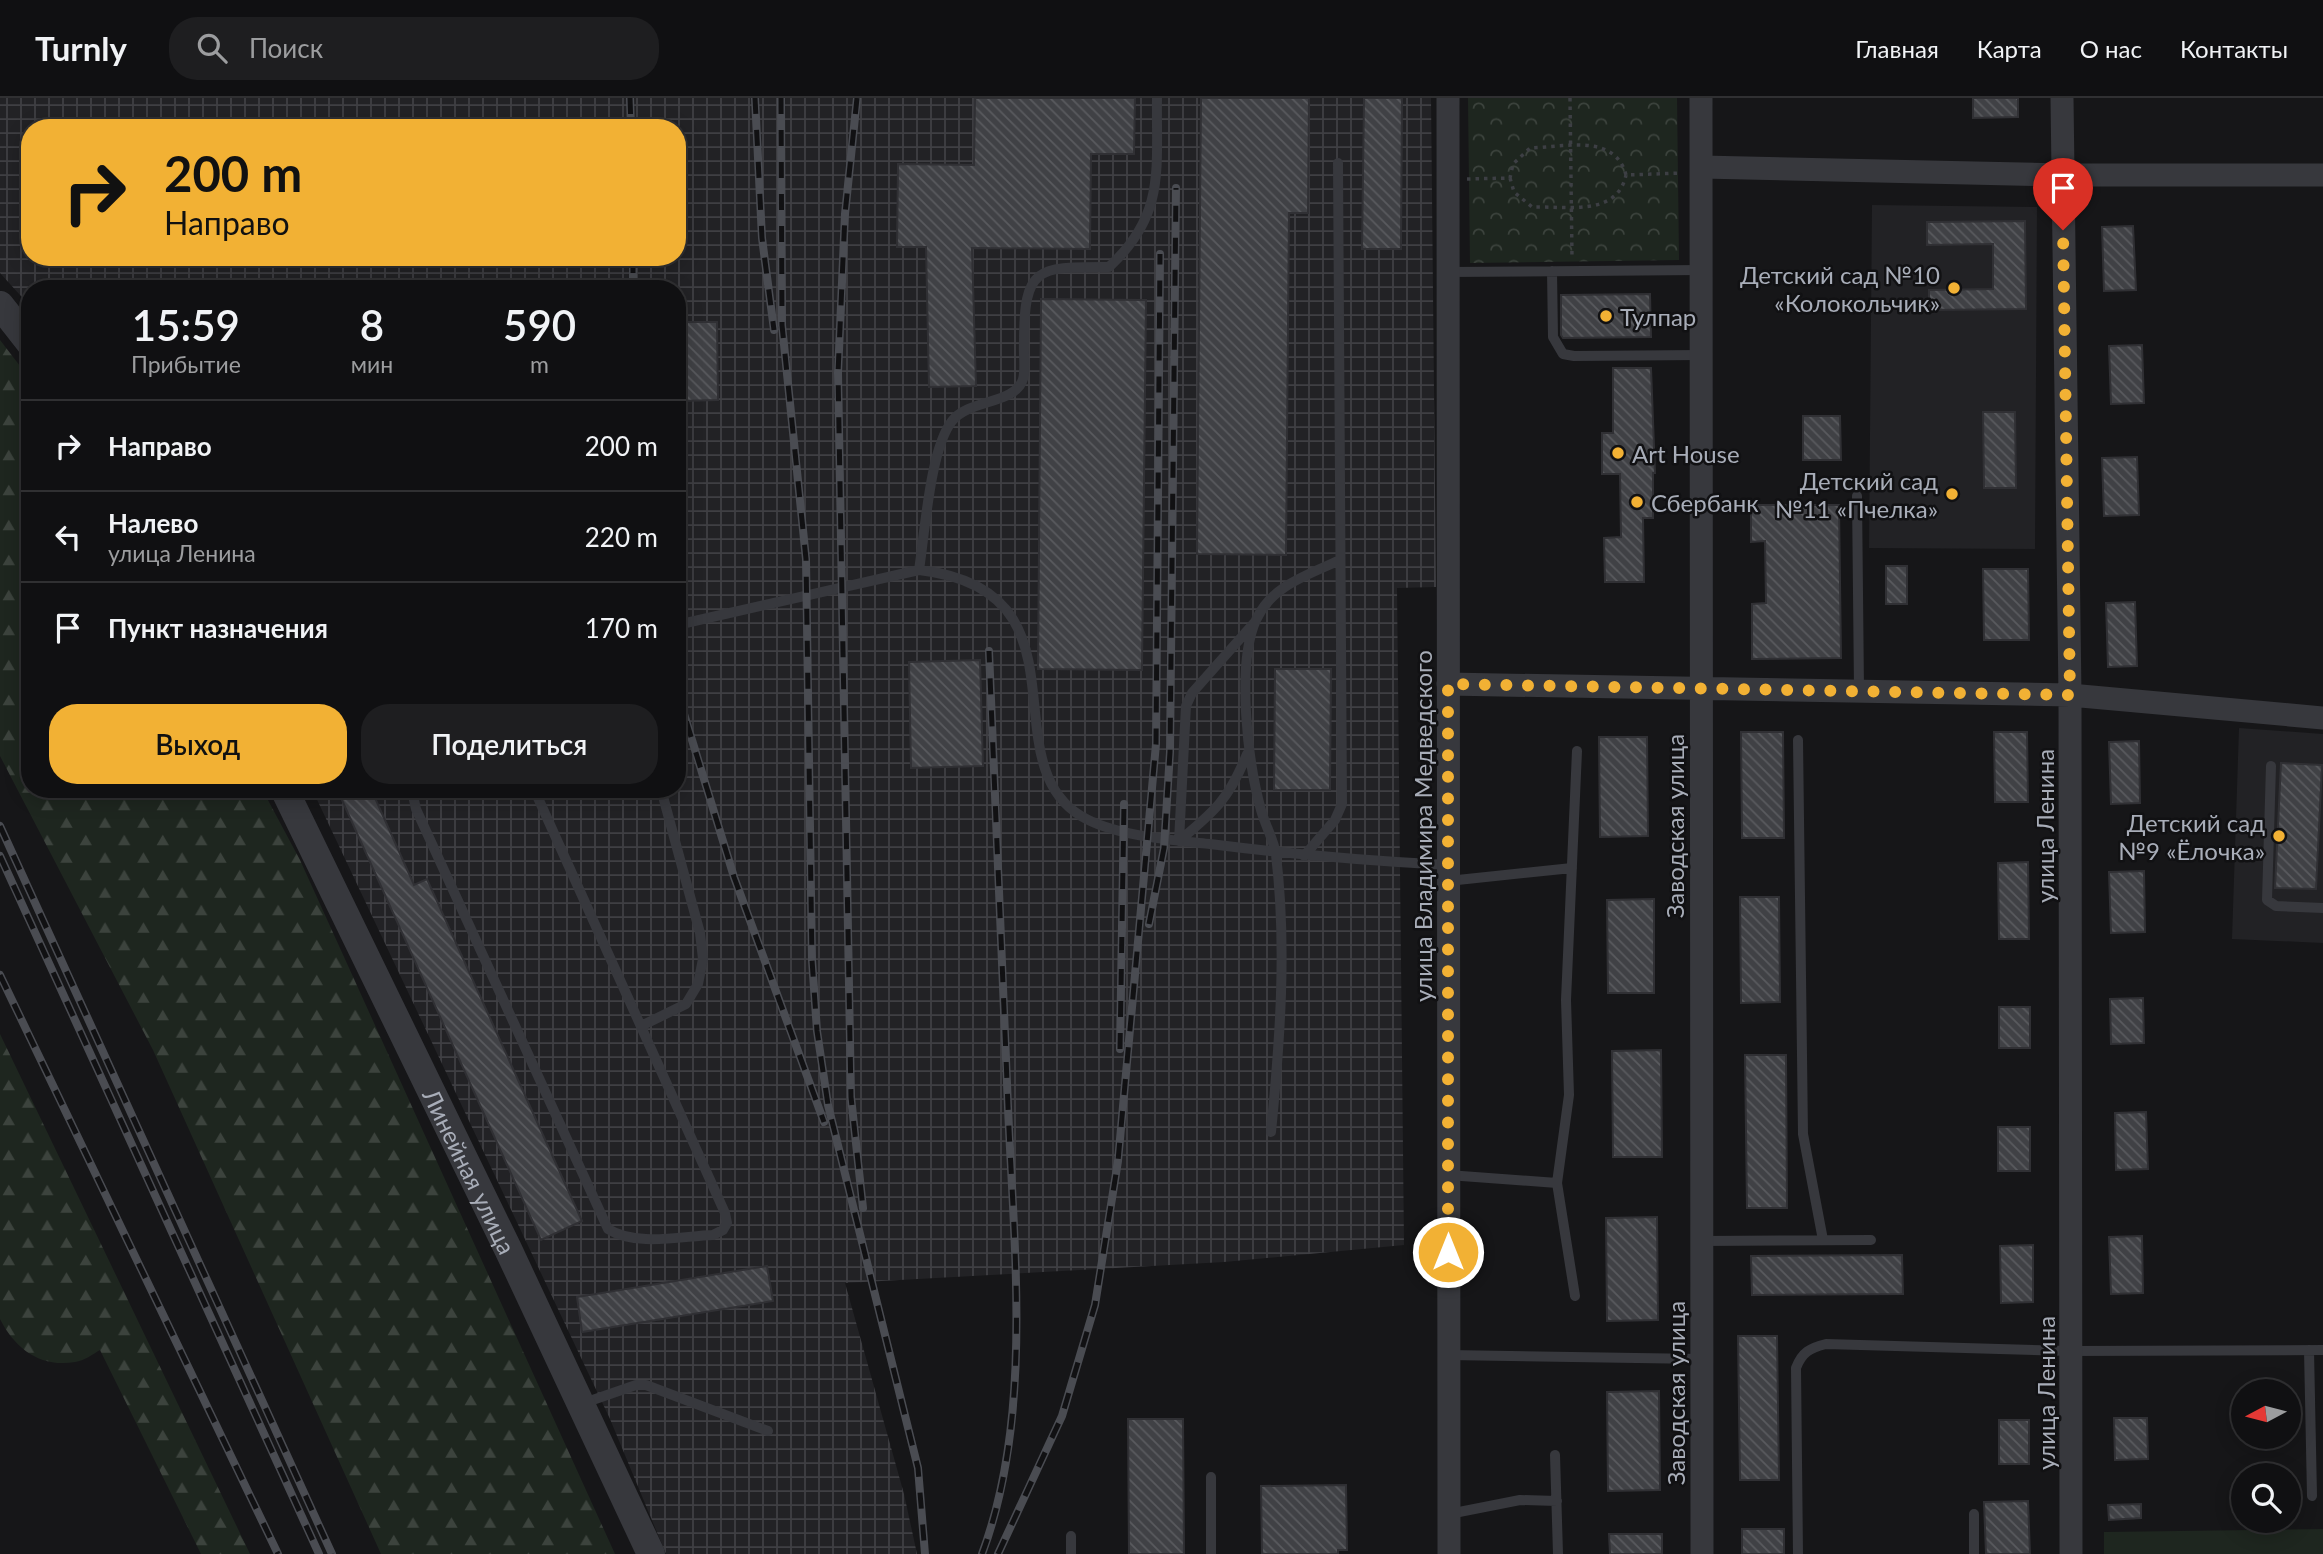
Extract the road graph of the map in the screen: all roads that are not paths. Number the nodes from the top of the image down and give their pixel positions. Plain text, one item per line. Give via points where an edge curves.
1 (1157, 98) edge
2 (1448, 98) edge
3 (1701, 98) edge
4 (2062, 98) edge
5 (1338, 163) dead end
6 (1702, 170) junction
7 (2062, 175) junction
8 (2323, 175) edge
9 (1701, 270) junction
10 (1552, 271) junction
11 (1448, 272) junction
12 (0, 305) edge
13 (21, 332) edge
14 (1701, 355) junction
15 (1857, 496) dead end
16 (1340, 560) junction
17 (919, 570) junction
18 (1255, 622) junction
19 (686, 623) edge
20 (1448, 684) junction
21 (1700, 686) junction
22 (1859, 690) junction
23 (2070, 695) junction
24 (2323, 718) edge
25 (1798, 740) dead end
26 (1577, 751) dead end
27 (1248, 752) junction
28 (2271, 766) dead end
29 (288, 798) edge
30 (415, 798) edge
31 (538, 798) edge
32 (663, 798) edge
33 (1179, 841) junction
34 (1276, 852) junction
35 (1304, 856) junction
36 (1572, 868) junction
37 (1448, 873) junction
38 (2323, 908) edge
39 (641, 1027) junction
40 (1271, 1132) dead end
41 (1448, 1175) junction
42 (1557, 1183) junction
43 (1823, 1240) junction
44 (1871, 1240) dead end
45 (1701, 1241) junction
46 (1574, 1296) dead end
47 (2309, 1350) junction
48 (2323, 1350) edge
49 (2071, 1351) junction
50 (1448, 1355) junction
51 (1702, 1359) junction
52 (581, 1405) junction
53 (768, 1431) dead end
54 (1555, 1455) dead end
55 (1211, 1477) dead end
56 (2312, 1496) dead end
57 (1557, 1501) junction
58 (1448, 1514) junction
59 (1974, 1514) dead end
60 (1071, 1536) dead end
61 (651, 1554) edge
62 (1071, 1554) edge
63 (1211, 1554) edge
64 (1448, 1554) edge
65 (1558, 1554) edge
66 (1702, 1554) edge
67 (1798, 1554) edge
68 (1974, 1554) edge
69 (2071, 1554) edge

1 - 17 lane via 1156,191 1144,226 1109,267 1053,267 1029,287 1024,302 1023,380 1004,397 964,410 944,433
2 - 11 street, улица Владимира Медведского
3 - 6 street, Заводская улица
4 - 7 street, улица Ленина
5 - 16 lane
6 - 7 street
6 - 9 street, Заводская улица
7 - 8 street
7 - 23 street, улица Ленина
9 - 10 lane
9 - 14 street, Заводская улица
10 - 11 lane
10 - 14 lane via 1553,337 1563,354
11 - 20 street, улица Владимира Медведского
12 - 13 street
14 - 21 street, Заводская улица
15 - 22 lane
16 - 18 lane via 1282,587
16 - 35 lane via 1342,804 1335,820
17 - 19 lane
17 - 33 lane via 968,582 993,598 1014,622 1027,648 1042,760 1062,801 1098,824
18 - 27 lane via 1245,702
18 - 33 lane via 1192,693 1186,706
20 - 21 street
20 - 37 street, улица Владимира Медведского
21 - 22 street
21 - 45 street, Заводская улица
22 - 23 street
23 - 24 street
23 - 49 street, улица Ленина
25 - 43 lane via 1803,1135
26 - 36 lane
27 - 33 lane via 1214,813
27 - 34 lane via 1261,812
28 - 38 lane via 2267,900 2276,906
29 - 52 street, Линейная улица
30 - 39 lane via 608,1229 633,1238 713,1235 727,1223 725,1213
31 - 39 lane
32 - 39 lane via 703,959 698,984 686,1004
33 - 34 lane
34 - 35 lane
34 - 40 lane via 1281,982
35 - 37 lane
36 - 37 lane
36 - 42 lane via 1566,1000 1569,1096
37 - 41 street, улица Владимира Медведского
41 - 42 lane
41 - 50 street, улица Владимира Медведского
42 - 46 lane
43 - 44 lane
43 - 45 lane
45 - 51 street, Заводская улица
47 - 48 lane
47 - 49 lane
47 - 56 lane
49 - 67 lane via 1826,1344 1811,1348 1796,1368
49 - 69 street, улица Ленина
50 - 51 lane
50 - 58 street, улица Владимира Медведского
51 - 66 street, Заводская улица
52 - 53 lane via 646,1385
52 - 61 street, Линейная улица
54 - 57 lane
55 - 63 lane
57 - 58 lane via 1520,1500
57 - 65 lane
58 - 64 street, улица Владимира Медведского
59 - 68 lane
60 - 62 lane

